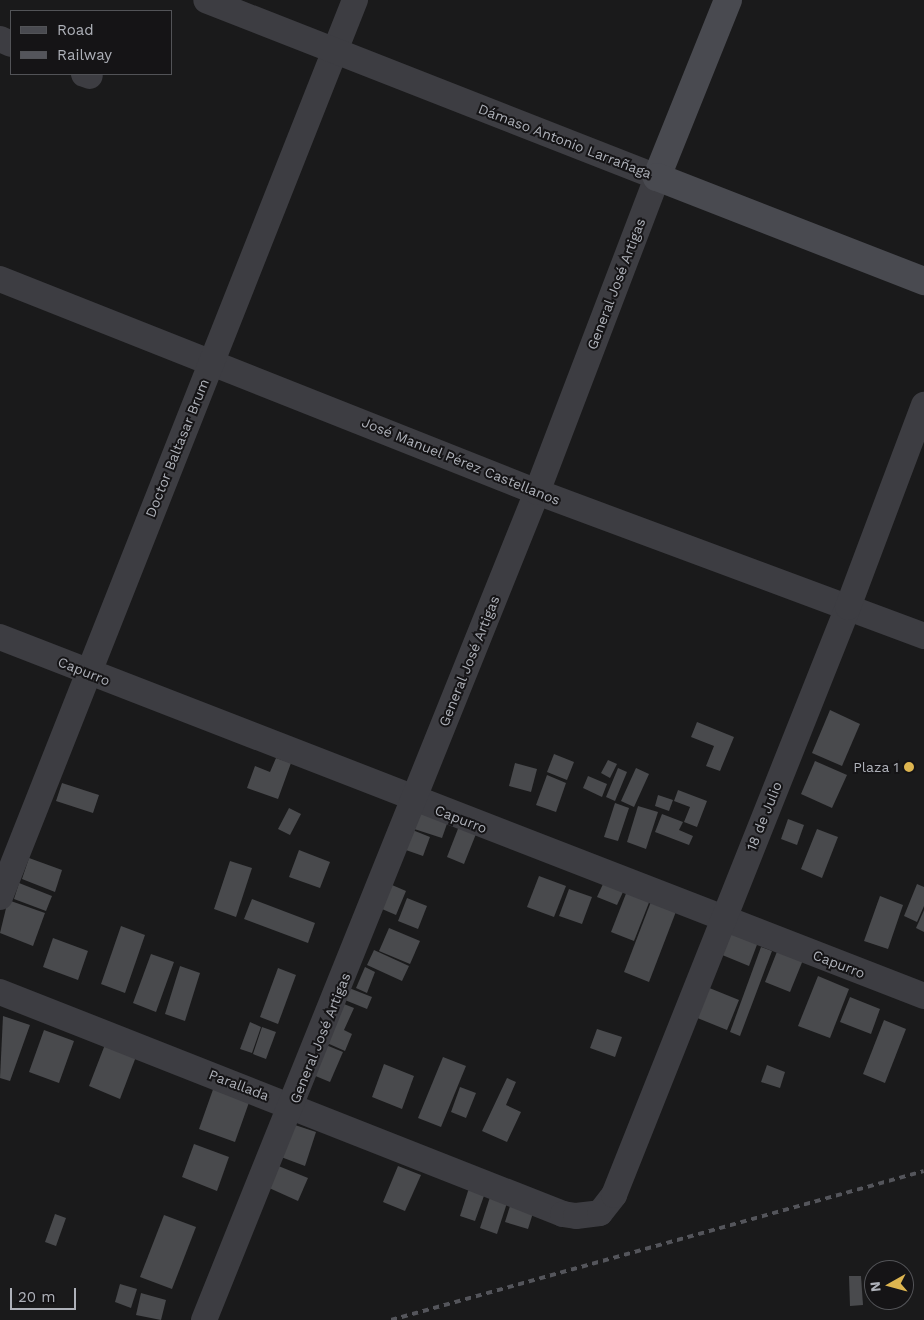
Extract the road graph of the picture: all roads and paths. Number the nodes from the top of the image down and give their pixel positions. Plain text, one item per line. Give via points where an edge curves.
1 (206, 0) edge
2 (355, 0) edge
3 (728, 0) edge
4 (334, 52) junction
5 (657, 177) junction
6 (0, 279) edge
7 (924, 281) edge
8 (211, 361) junction
9 (924, 405) edge
10 (537, 492) junction
11 (848, 607) junction
12 (924, 636) edge
13 (0, 637) edge
14 (88, 672) junction
15 (414, 800) junction
16 (0, 897) edge
17 (723, 918) junction
18 (0, 992) edge
19 (924, 996) edge
20 (293, 1106) junction
21 (590, 1216) joint
22 (204, 1320) edge

1 - 4 street, Dámaso Antonio Larrañaga
2 - 4 street, Doctor Baltasar Brum
3 - 5 street, General José Artigas
4 - 5 street, Dámaso Antonio Larrañaga
4 - 8 street, Doctor Baltasar Brum
5 - 7 street, Dámaso Antonio Larrañaga
5 - 10 street, General José Artigas
6 - 8 street, José Manuel Pérez Castellanos
8 - 10 street, José Manuel Pérez Castellanos
8 - 14 street, Doctor Baltasar Brum
9 - 11 street, 18 de Julio
10 - 11 street, José Manuel Pérez Castellanos
10 - 15 street, General José Artigas
11 - 12 street, José Manuel Pérez Castellanos
11 - 17 street, 18 de Julio
13 - 14 street, Capurro
14 - 15 street, Capurro
14 - 16 street, Doctor Baltasar Brum
15 - 17 street, Capurro
15 - 20 street, General José Artigas
17 - 19 street, Capurro
17 - 21 street, 18 de Julio via 614,1195 600,1213
18 - 20 street, Parallada
20 - 21 street, Parallada via 564,1214
20 - 22 street, General José Artigas

